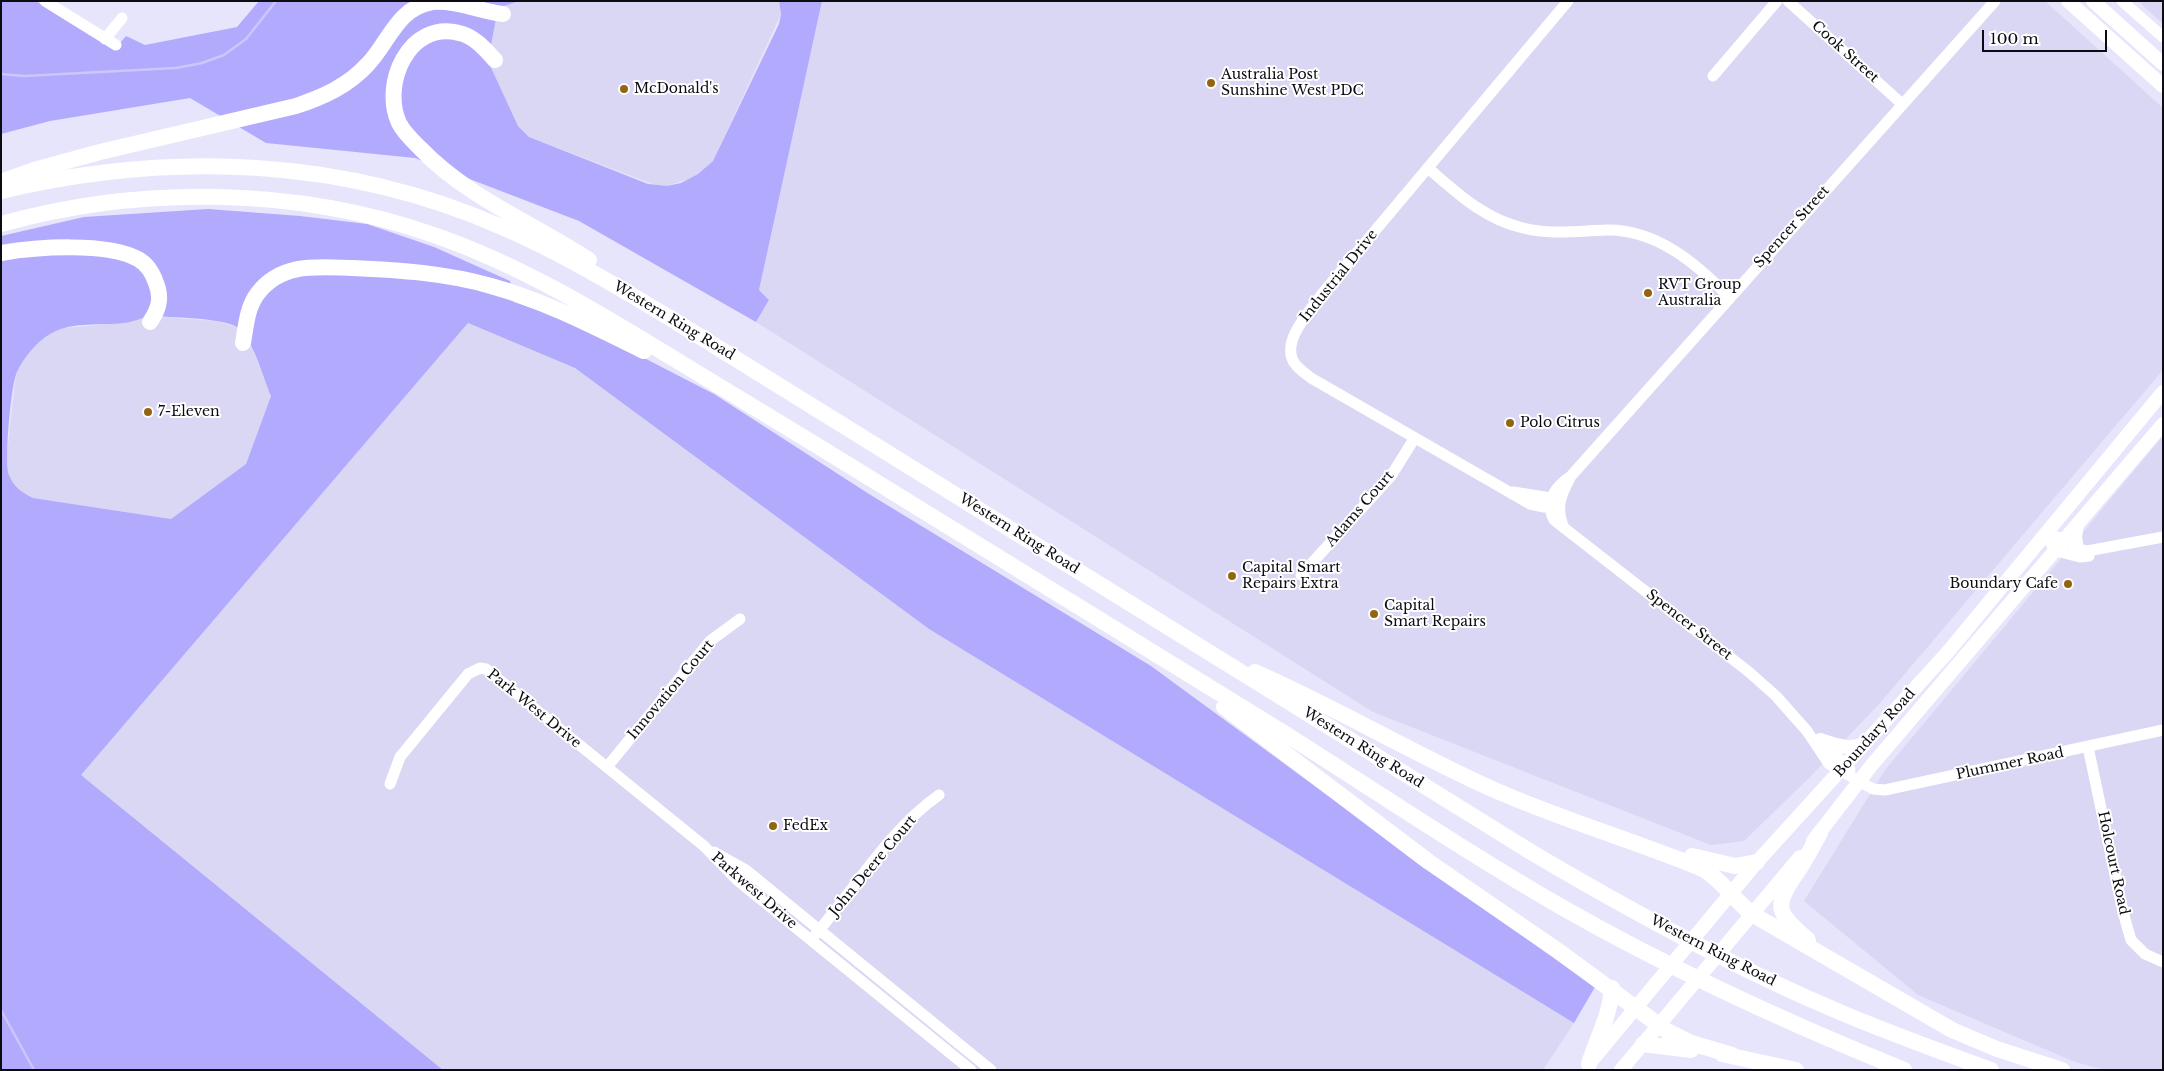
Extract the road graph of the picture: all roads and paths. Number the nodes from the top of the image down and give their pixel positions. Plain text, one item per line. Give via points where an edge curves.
1 (45, 1) edge
2 (1568, 1) edge
3 (1778, 1) edge
4 (1788, 1) edge
5 (1994, 1) edge
6 (2068, 1) edge
7 (2092, 1) edge
8 (2122, 1) edge
9 (503, 14) dead end
10 (122, 18) dead end
11 (2163, 37) edge
12 (106, 39) junction
13 (116, 45) dead end
14 (495, 60) dead end
15 (2163, 64) edge
16 (1712, 76) dead end
17 (2163, 86) edge
18 (1902, 104) junction
19 (1428, 168) junction
20 (1, 182) edge
21 (1, 191) edge
22 (1, 224) edge
23 (1, 253) edge
24 (1729, 297) junction
25 (150, 322) dead end
26 (243, 343) dead end
27 (778, 384) junction
28 (725, 390) junction
29 (2163, 392) edge
30 (2163, 424) edge
31 (1414, 439) junction
32 (1553, 503) junction
33 (2077, 525) junction
34 (2045, 534) junction
35 (2163, 537) edge
36 (2066, 539) junction
37 (2062, 554) junction
38 (1301, 575) dead end
39 (740, 618) dead end
40 (1139, 643) junction
41 (1200, 647) junction
42 (2163, 730) edge
43 (1807, 731) junction
44 (1820, 740) junction
45 (1866, 743) junction
46 (2088, 747) junction
47 (607, 767) junction
48 (1843, 768) junction
49 (1860, 780) junction
50 (390, 784) dead end
51 (939, 795) dead end
52 (1594, 827) junction
53 (1820, 833) junction
54 (704, 846) junction
55 (1757, 862) junction
56 (1730, 894) junction
57 (1752, 914) junction
58 (820, 930) junction
59 (811, 940) junction
60 (1827, 957) junction
61 (2163, 962) edge
62 (1612, 988) junction
63 (1636, 1006) junction
64 (1660, 1025) junction
65 (1643, 1044) junction
66 (1732, 1055) junction
67 (1586, 1067) edge
68 (971, 1070) edge
69 (991, 1070) edge
70 (1621, 1070) edge
71 (1796, 1070) edge
72 (1904, 1070) edge
73 (1991, 1070) edge
74 (2062, 1070) edge

1 - 12 street
2 - 19 street, Industrial Drive
3 - 16 street
4 - 18 street, Cook Street
5 - 18 street, Spencer Street
6 - 17 main road
7 - 15 main road
8 - 11 street
9 - 20 highway via 445,1 418,6 397,23 368,65 351,80 318,99 100,152
10 - 12 street
12 - 13 street
14 - 27 highway via 483,47 459,32 430,34 418,40 401,63 392,95 400,123 409,137 464,187 561,241
18 - 24 street, Spencer Street
19 - 24 street via 1480,211 1521,228 1556,233 1609,230 1650,238 1681,254
19 - 31 street, Industrial Drive via 1321,295 1292,340 1291,354 1295,364 1311,378
21 - 27 highway, Western Ring Road via 104,171 197,165 337,177 470,214 541,245 619,287
22 - 28 highway via 88,206 159,198 278,200 352,213 430,233 512,266 595,310
23 - 25 highway via 67,248 122,253 139,260 154,276 160,296 160,306
24 - 32 street, Spencer Street via 1571,476
26 - 28 highway via 248,313 256,297 268,283 289,271 317,266 422,273 492,286 534,301
27 - 41 highway, Western Ring Road
28 - 40 highway
29 - 34 main road, Boundary Road
30 - 33 main road, Boundary Road
31 - 32 street, Industrial Drive via 1530,504
31 - 38 street, Adams Court via 1391,476
32 - 43 street, Spencer Street via 1564,528 1749,672
33 - 36 main road, Boundary Road
33 - 37 main road via 2075,537
34 - 36 street
34 - 37 street
34 - 45 main road, Boundary Road via 1947,653
35 - 37 street via 2090,556
36 - 37 main road, Boundary Road
37 - 49 main road, Boundary Road
39 - 47 street, Innovation Court via 710,641
40 - 62 highway via 1430,862
40 - 72 highway via 1556,903 1720,989
41 - 52 highway via 1297,690 1470,779
41 - 73 highway, Western Ring Road via 1531,852 1660,925 1834,1010
42 - 46 street, Plummer Road
43 - 44 street, Spencer Street
43 - 48 street, Spencer Street via 1829,764
44 - 45 main road via 1843,747 1859,747
44 - 48 street, Spencer Street
45 - 48 main road, Boundary Road
46 - 49 street, Plummer Road via 1885,790 1873,789
46 - 61 street, Holcourt Road via 2131,940 2144,954
47 - 50 street, Park West Drive via 492,673 480,668 468,674 400,758
47 - 54 street, Park West Drive
48 - 49 street, Plummer Road
48 - 55 main road, Boundary Road
49 - 53 main road, Boundary Road
51 - 58 street, John Deere Court via 902,828
52 - 55 highway via 1727,865 1745,866
52 - 56 highway via 1703,869 1717,878
53 - 57 main road, Boundary Road
53 - 60 highway via 1784,889 1780,906 1798,931
54 - 58 street, Parkwest Drive via 746,870
54 - 59 street, Parkwest Drive via 737,880
55 - 56 main road, Boundary Road
56 - 57 highway
56 - 63 main road, Boundary Road
57 - 60 highway
57 - 64 main road, Boundary Road
58 - 59 street, John Deere Court
58 - 69 street, Parkwest Drive
59 - 68 street, Parkwest Drive
60 - 74 highway via 1952,1030
62 - 63 highway
62 - 67 highway via 1608,1017
63 - 64 highway
63 - 67 main road, Boundary Road
64 - 65 main road, Boundary Road
64 - 66 highway via 1683,1040
65 - 66 highway
65 - 70 main road, Boundary Road
66 - 71 highway

